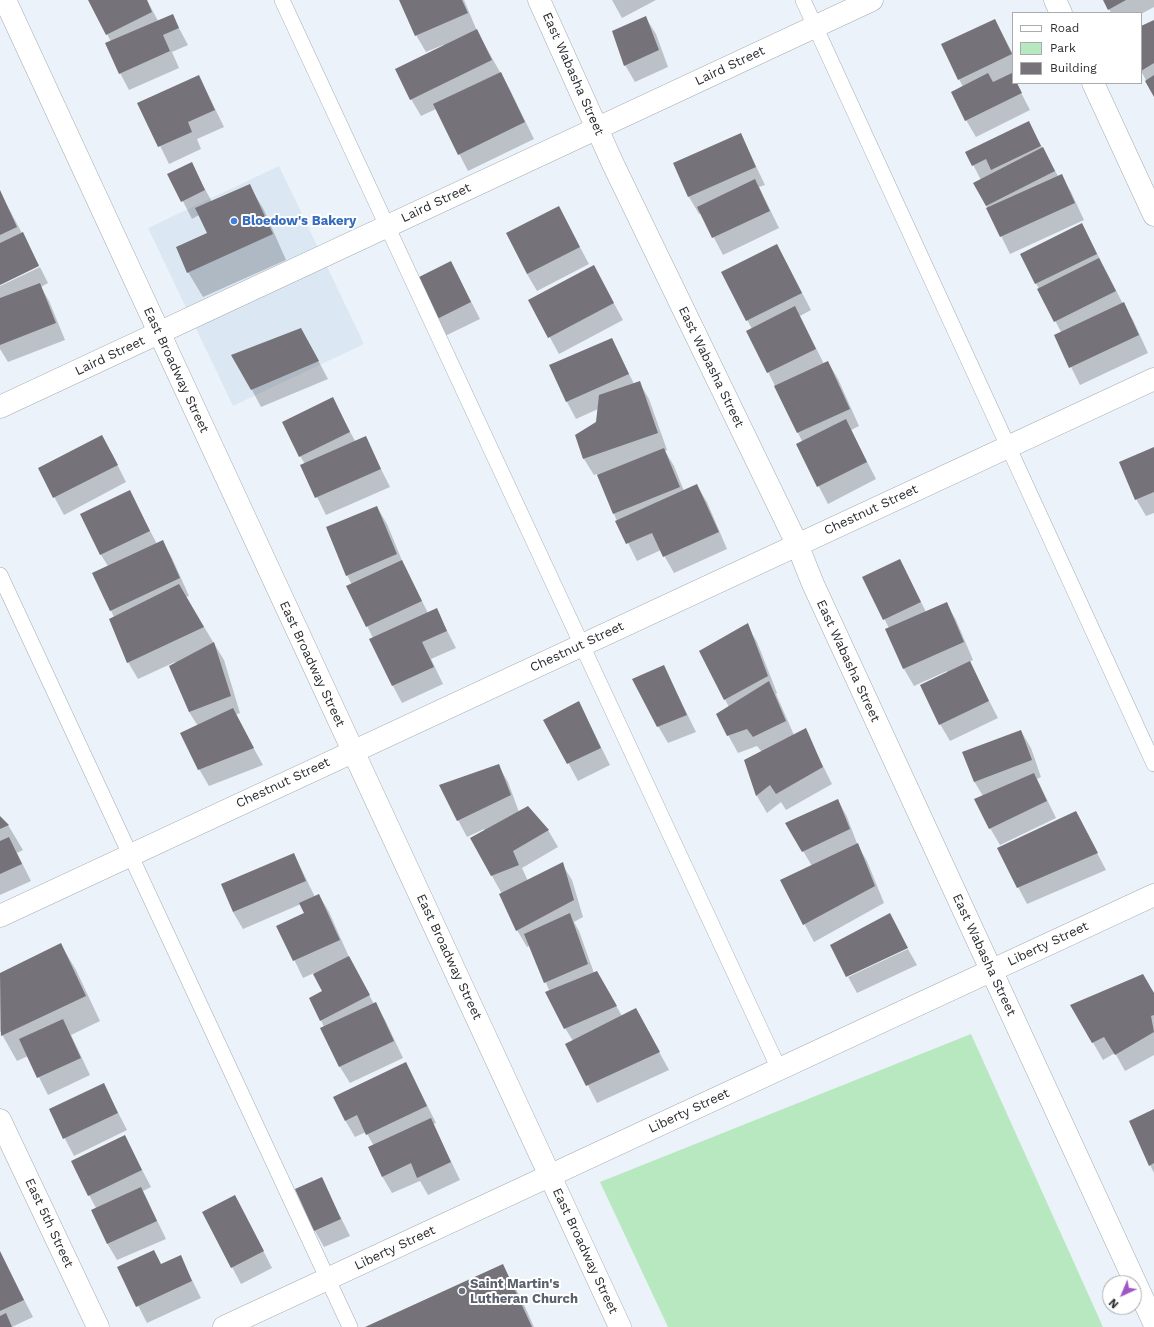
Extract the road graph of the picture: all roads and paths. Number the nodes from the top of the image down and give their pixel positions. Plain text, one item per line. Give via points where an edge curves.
1 (5, 0) edge
2 (282, 0) edge
3 (539, 0) edge
4 (803, 0) edge
5 (872, 0) edge
6 (1055, 0) edge
7 (1061, 12) edge
8 (816, 26) junction
9 (1093, 84) edge
10 (597, 128) junction
11 (1154, 215) edge
12 (388, 226) junction
13 (159, 333) junction
14 (1154, 379) edge
15 (0, 407) edge
16 (1009, 446) junction
17 (797, 544) junction
18 (0, 575) edge
19 (581, 645) junction
20 (353, 751) junction
21 (1154, 764) edge
22 (131, 854) junction
23 (1154, 895) edge
24 (0, 916) edge
25 (992, 970) junction
26 (779, 1069) junction
27 (0, 1120) edge
28 (550, 1176) junction
29 (328, 1279) junction
30 (1154, 1323) edge
31 (98, 1327) edge
32 (224, 1327) edge
33 (350, 1327) edge
34 (620, 1327) edge

1 - 13 street, East Broadway Street
2 - 12 lane
3 - 10 street, East Wabasha Street
4 - 8 lane
5 - 8 street, Laird Street
6 - 7 street
8 - 10 street, Laird Street
8 - 16 lane
9 - 11 street
10 - 12 street, Laird Street
10 - 17 street, East Wabasha Street
12 - 13 street, Laird Street
12 - 19 lane
13 - 15 street, Laird Street
13 - 20 street, East Broadway Street
14 - 16 street, Chestnut Street
16 - 17 street, Chestnut Street
16 - 21 lane
17 - 19 street, Chestnut Street
17 - 25 street, East Wabasha Street via 813,584
18 - 22 lane
19 - 20 street, Chestnut Street
19 - 26 lane
20 - 22 street, Chestnut Street
20 - 28 street, East Broadway Street
22 - 24 street, Chestnut Street
22 - 29 lane
23 - 25 street, Liberty Street
25 - 26 street, Liberty Street
25 - 30 street, East Wabasha Street
26 - 28 street, Liberty Street
27 - 31 street, East 5th Street
28 - 29 street, Liberty Street
28 - 34 street, East Broadway Street
29 - 32 street, Liberty Street
29 - 33 lane

